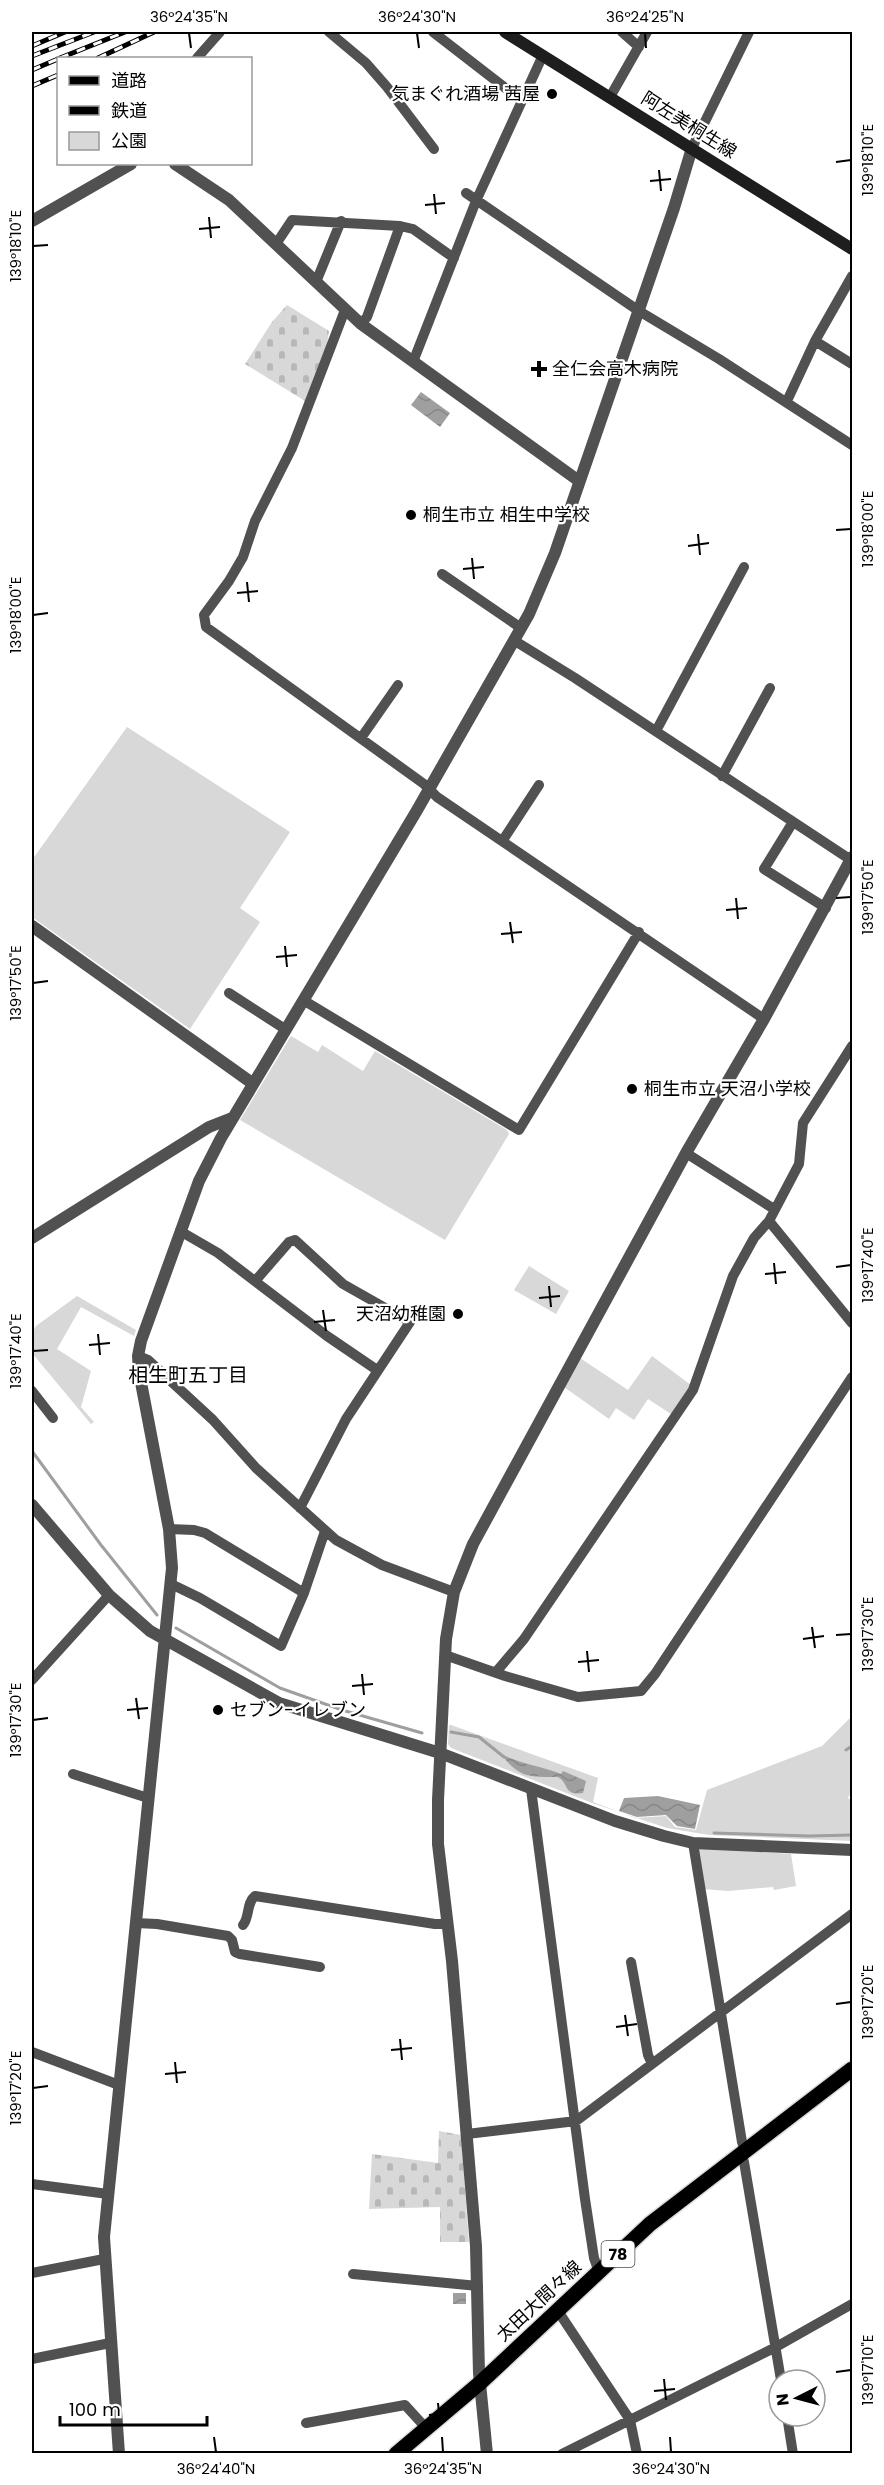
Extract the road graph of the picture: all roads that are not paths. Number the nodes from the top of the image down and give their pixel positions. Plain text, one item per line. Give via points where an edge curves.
1 (219, 32) edge
2 (329, 32) edge
3 (433, 32) edge
4 (506, 32) edge
5 (622, 32) edge
6 (647, 32) edge
7 (748, 32) edge
8 (639, 48) junction
9 (543, 55) junction
10 (198, 57) edge
11 (610, 97) junction
12 (522, 101) junction
13 (692, 148) junction
14 (434, 149) dead end
15 (129, 165) edge
16 (176, 165) edge
17 (466, 193) dead end
18 (476, 201) junction
19 (32, 221) edge
20 (341, 221) junction
21 (400, 226) junction
22 (276, 244) junction
23 (852, 249) edge
24 (454, 258) junction
25 (852, 276) edge
26 (316, 282) junction
27 (345, 310) junction
28 (639, 311) junction
29 (361, 324) junction
30 (815, 341) junction
31 (413, 362) junction
32 (852, 364) edge
33 (786, 401) junction
34 (852, 445) edge
35 (579, 481) junction
36 (744, 567) dead end
37 (442, 574) dead end
38 (521, 628) junction
39 (515, 641) junction
40 (398, 685) dead end
41 (770, 688) dead end
42 (656, 731) junction
43 (361, 738) junction
44 (722, 776) junction
45 (539, 786) dead end
46 (429, 789) junction
47 (794, 822) junction
48 (503, 840) junction
49 (852, 859) edge
50 (826, 908) junction
51 (32, 926) edge
52 (639, 932) junction
53 (229, 993) dead end
54 (303, 1000) junction
55 (764, 1019) junction
56 (285, 1029) junction
57 (852, 1046) edge
58 (252, 1083) junction
59 (232, 1118) junction
60 (686, 1153) junction
61 (774, 1209) junction
62 (769, 1221) junction
63 (180, 1231) junction
64 (32, 1236) edge
65 (256, 1280) junction
66 (852, 1323) edge
67 (138, 1356) junction
68 (377, 1370) junction
69 (852, 1377) edge
70 (32, 1391) edge
71 (52, 1418) dead end
72 (32, 1505) edge
73 (300, 1508) junction
74 (169, 1529) junction
75 (325, 1531) junction
76 (171, 1584) junction
77 (304, 1593) junction
78 (454, 1593) junction
79 (109, 1595) junction
80 (165, 1640) junction
81 (445, 1655) junction
82 (496, 1672) junction
83 (32, 1680) edge
84 (440, 1753) junction
85 (73, 1774) dead end
86 (531, 1789) junction
87 (148, 1798) junction
88 (693, 1843) junction
89 (852, 1850) edge
90 (852, 1915) edge
91 (135, 1923) junction
92 (447, 1924) junction
93 (243, 1925) dead end
94 (631, 1962) dead end
95 (320, 1967) dead end
96 (721, 2014) junction
97 (32, 2052) edge
98 (652, 2064) junction
99 (852, 2069) edge
100 (119, 2085) junction
101 (576, 2121) junction
102 (467, 2134) junction
103 (743, 2152) junction
104 (32, 2184) edge
105 (108, 2194) junction
106 (104, 2259) junction
107 (599, 2272) junction
108 (32, 2273) edge
109 (353, 2274) dead end
110 (478, 2286) junction
111 (852, 2304) edge
112 (558, 2311) junction
113 (110, 2343) junction
114 (776, 2347) junction
115 (32, 2359) edge
116 (779, 2368) edge
117 (480, 2383) junction
118 (630, 2420) junction
119 (306, 2423) dead end
120 (426, 2428) junction
121 (789, 2428) edge
122 (119, 2454) edge
123 (396, 2454) edge
124 (487, 2454) edge
125 (562, 2454) edge
126 (637, 2454) edge
127 (793, 2454) edge

1 - 10 street
2 - 14 street via 374,71
3 - 12 street
4 - 9 main road, 阿左美桐生線
5 - 8 street
6 - 8 street
7 - 13 street
8 - 11 street
9 - 11 main road, 阿左美桐生線
9 - 12 street
11 - 13 main road, 阿左美桐生線
12 - 18 street
13 - 23 main road, 阿左美桐生線
13 - 28 street
15 - 19 street
16 - 22 street via 229,200
17 - 18 street
18 - 24 street
18 - 28 street
20 - 21 street
20 - 22 street via 292,220
20 - 26 street
21 - 24 street via 413,229
21 - 29 street
22 - 26 street
24 - 31 street
25 - 30 street
26 - 27 street
27 - 29 street
27 - 43 street via 292,448 255,521 243,557 203,621 206,627
28 - 33 street
28 - 35 street
29 - 31 street
30 - 32 street
30 - 33 street
31 - 35 street
33 - 34 street
35 - 38 street via 547,573
36 - 42 street
37 - 38 street
38 - 39 street
39 - 42 street
39 - 46 street
40 - 43 street
41 - 44 street
42 - 44 street
43 - 46 street
44 - 47 street
45 - 48 street
46 - 48 street
46 - 54 street
47 - 49 street
47 - 50 street via 764,869
48 - 52 street
49 - 50 street
50 - 55 street
51 - 58 street
52 - 54 street via 519,1130
52 - 55 street
53 - 56 street
54 - 56 street
55 - 60 street
56 - 58 street
57 - 61 street via 803,1123 799,1164
58 - 59 street
59 - 63 street
59 - 64 street via 209,1127
60 - 61 street
60 - 78 street via 473,1544
61 - 62 street
62 - 66 street
62 - 82 street via 754,1238 733,1276 693,1390 524,1639
63 - 65 street
63 - 67 street
65 - 68 street
65 - 68 street via 293,1240 343,1284 410,1322
67 - 73 street via 148,1360 213,1420 256,1468
67 - 74 street
68 - 73 street via 346,1419
69 - 82 street via 641,1691 578,1697
70 - 71 street
72 - 79 street
73 - 75 street
74 - 76 street
74 - 77 street via 205,1533
75 - 77 street
75 - 78 street via 374,1561
76 - 77 street via 281,1646
76 - 80 street
78 - 81 street
79 - 80 street
79 - 83 street
80 - 84 street via 279,1703
80 - 87 street
81 - 82 street
81 - 84 street
84 - 86 street
84 - 92 street via 438,1844
85 - 87 street
86 - 88 street via 615,1821
86 - 101 street
87 - 91 street
88 - 89 street
88 - 96 street
90 - 96 street
91 - 95 street via 228,1936 235,1952 240,1954
91 - 100 street
92 - 93 street via 255,1896
92 - 102 street
94 - 98 street
96 - 98 street
96 - 103 street
97 - 100 street
98 - 101 street
99 - 103 main road, 太田大間々線 / 78
100 - 105 street
101 - 102 street
101 - 107 street
102 - 110 street
103 - 107 main road, 太田大間々線 / 78 via 650,2224
103 - 114 street
104 - 105 street
105 - 106 street
106 - 108 street
106 - 113 street
107 - 112 main road, 太田大間々線 / 78
109 - 110 street
110 - 117 street
111 - 114 street
112 - 117 main road, 太田大間々線 / 78
112 - 118 street
113 - 115 street
113 - 122 street
114 - 116 street
114 - 118 street
117 - 120 main road, 太田大間々線 / 78
117 - 124 street
118 - 125 street
118 - 126 street
119 - 120 street via 405,2405
120 - 123 main road, 太田大間々線 / 78
121 - 127 street

